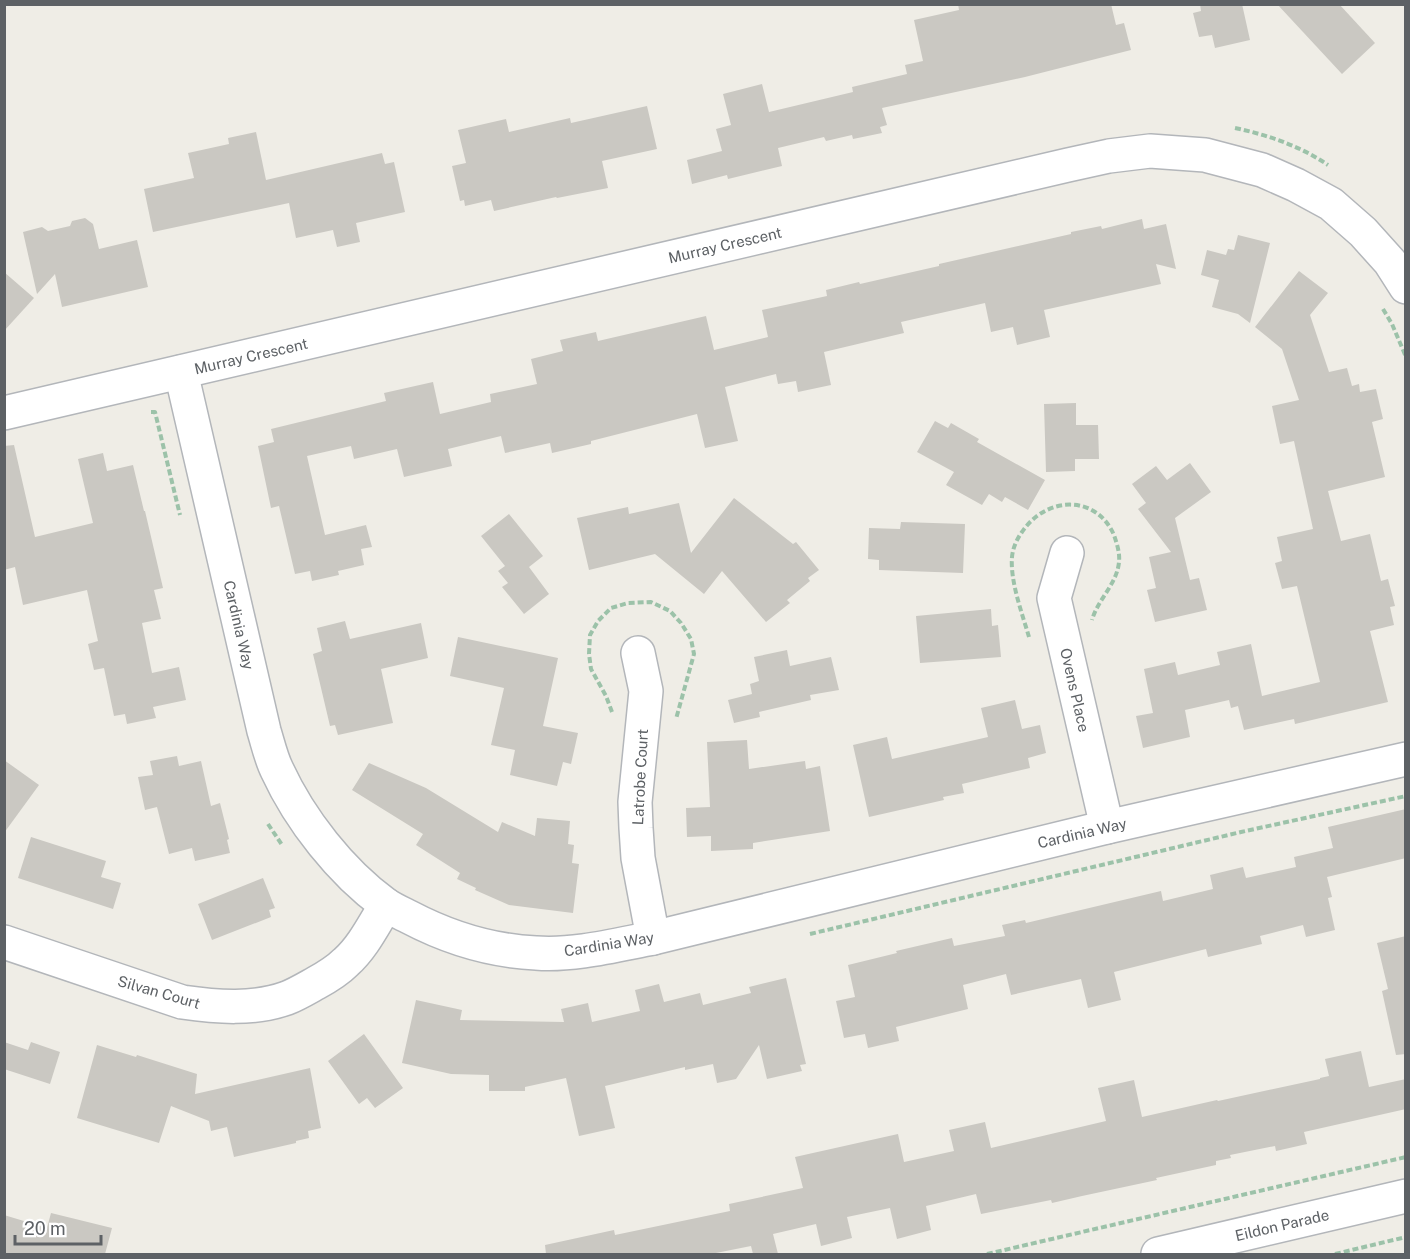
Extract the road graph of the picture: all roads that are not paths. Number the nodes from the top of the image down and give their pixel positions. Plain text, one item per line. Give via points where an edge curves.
1 (1393, 296) edge
2 (181, 372) junction
3 (4, 413) edge
4 (1067, 553) dead end
5 (638, 653) dead end
6 (1406, 759) edge
7 (1107, 827) junction
8 (386, 905) junction
9 (653, 938) junction
10 (4, 942) edge
11 (1406, 1196) edge
12 (1272, 1241) edge
13 (1158, 1254) edge

1 - 2 street, Murray Crescent via 1390,262 1331,204 1262,170 1205,155 1150,151 1068,165
2 - 3 street, Murray Crescent
2 - 8 street, Cardinia Way via 264,731 277,769 296,805 334,858
4 - 7 street, Ovens Place via 1054,598
5 - 9 street, Latrobe Court via 646,691 636,828
6 - 7 street, Cardinia Way
7 - 9 street, Cardinia Way
8 - 9 street, Cardinia Way via 460,939 536,954 582,951
8 - 10 street, Silvan Court via 348,961 331,975 288,998 230,1007 182,1002
11 - 12 street, Eildon Parade
12 - 13 street, Eildon Parade

